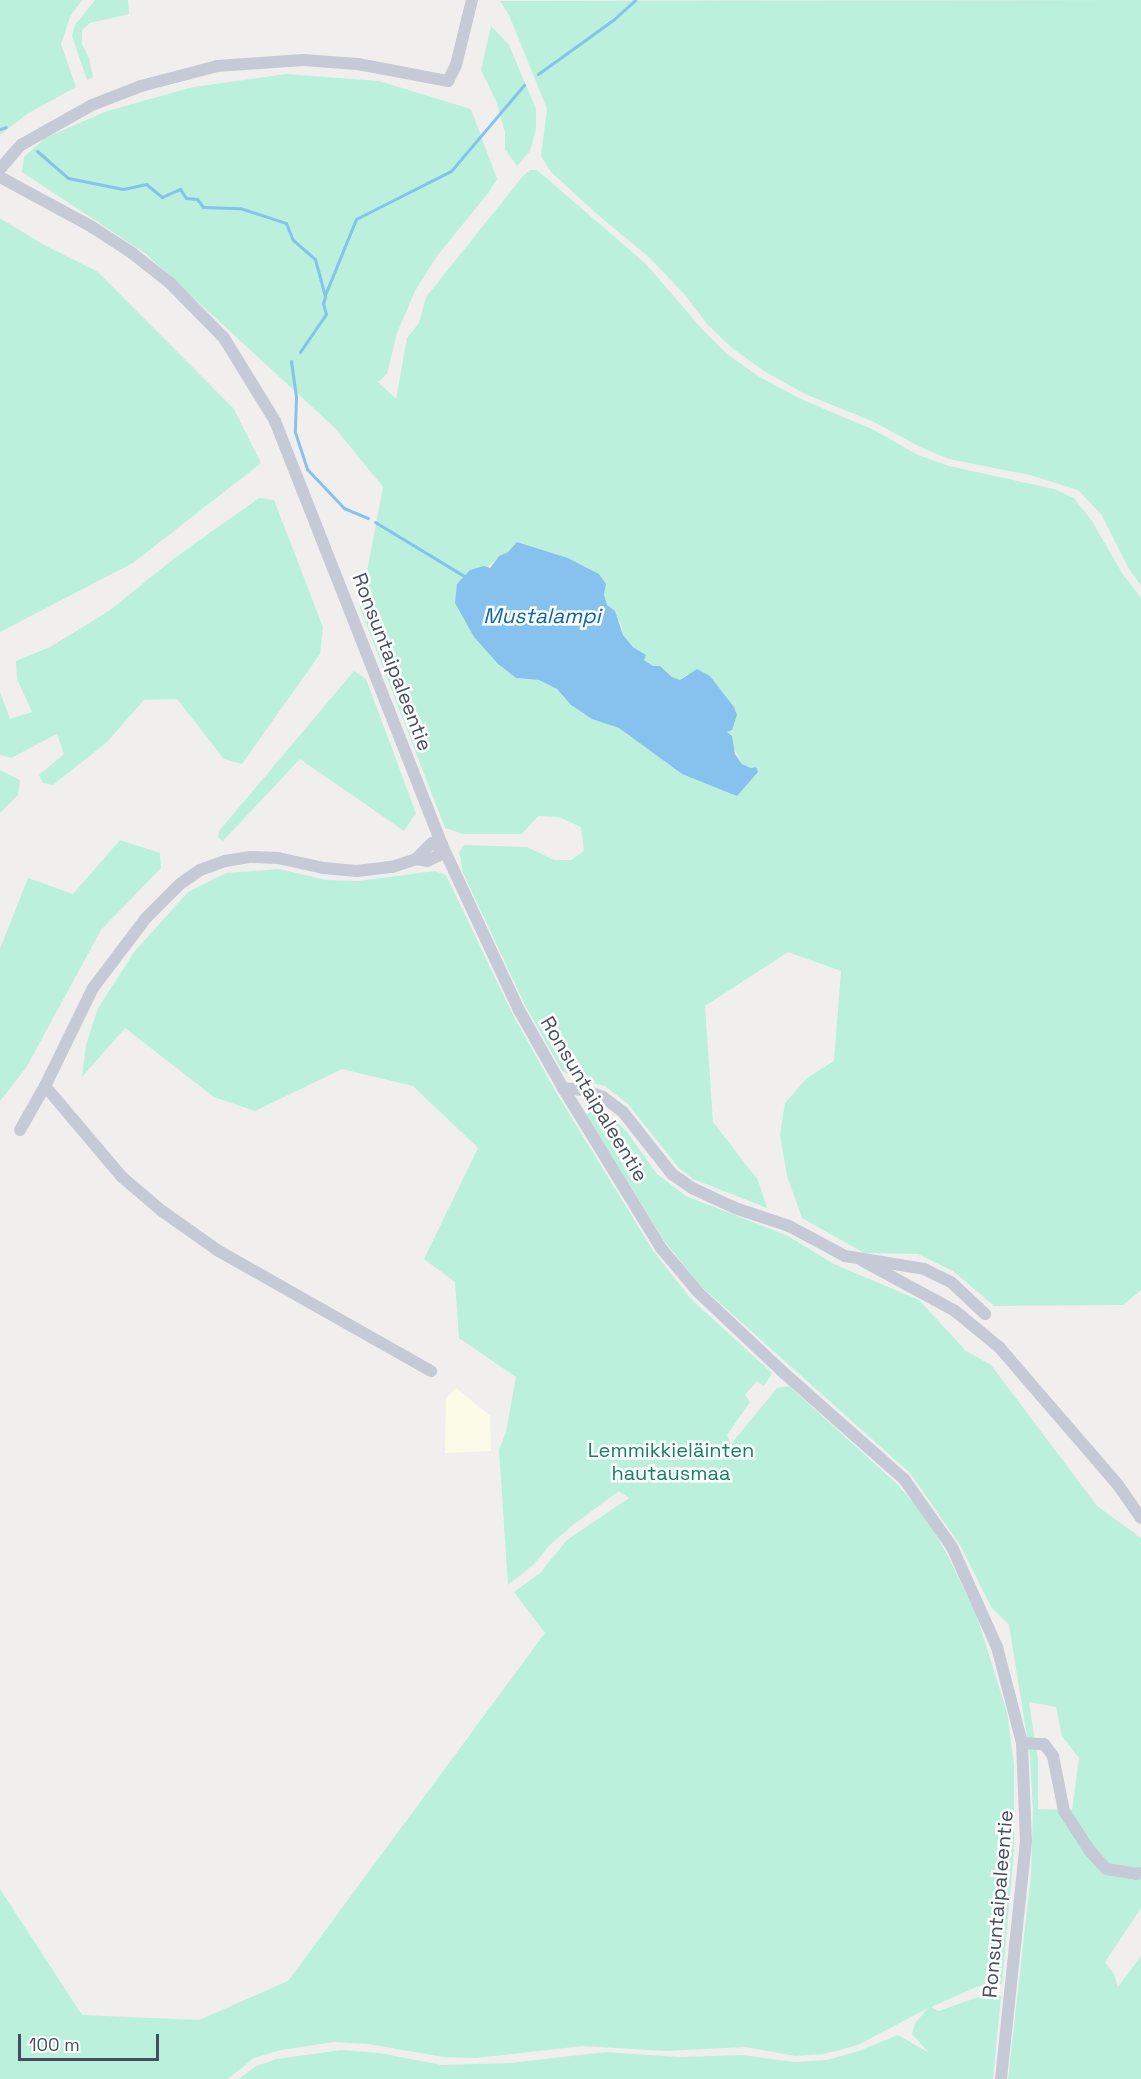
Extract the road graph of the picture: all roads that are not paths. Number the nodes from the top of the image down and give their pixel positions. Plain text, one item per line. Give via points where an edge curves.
1 (472, 0) edge
2 (0, 169) edge
3 (0, 177) edge
4 (442, 845) junction
5 (45, 1086) junction
6 (563, 1088) junction
7 (20, 1130) dead end
8 (854, 1256) junction
9 (985, 1314) dead end
10 (431, 1371) dead end
11 (1141, 1518) edge
12 (1022, 1743) junction
13 (1141, 1873) edge
14 (1001, 2079) edge

1 - 2 street via 456,65 448,81 358,64 303,60 217,66 175,75 92,105 21,145
3 - 4 street, Ronsuntaipaleentie via 132,253 170,284 224,338 275,421
4 - 5 street via 438,856 427,861 416,859 392,867 357,871 251,857 200,870 146,918 93,988
4 - 6 street, Ronsuntaipaleentie via 519,1010
5 - 7 street
5 - 10 street via 115,1170 162,1210 217,1250
6 - 8 street via 603,1097 623,1112 672,1174 692,1188 789,1226 845,1256
6 - 12 street, Ronsuntaipaleentie via 661,1248 698,1292 904,1479 929,1511 983,1610 1007,1676
8 - 9 street via 924,1269 951,1282
8 - 11 street via 955,1311 999,1347 1118,1485
12 - 13 street via 1044,1744 1053,1756 1064,1811 1106,1869
12 - 14 street, Ronsuntaipaleentie via 1026,1841

